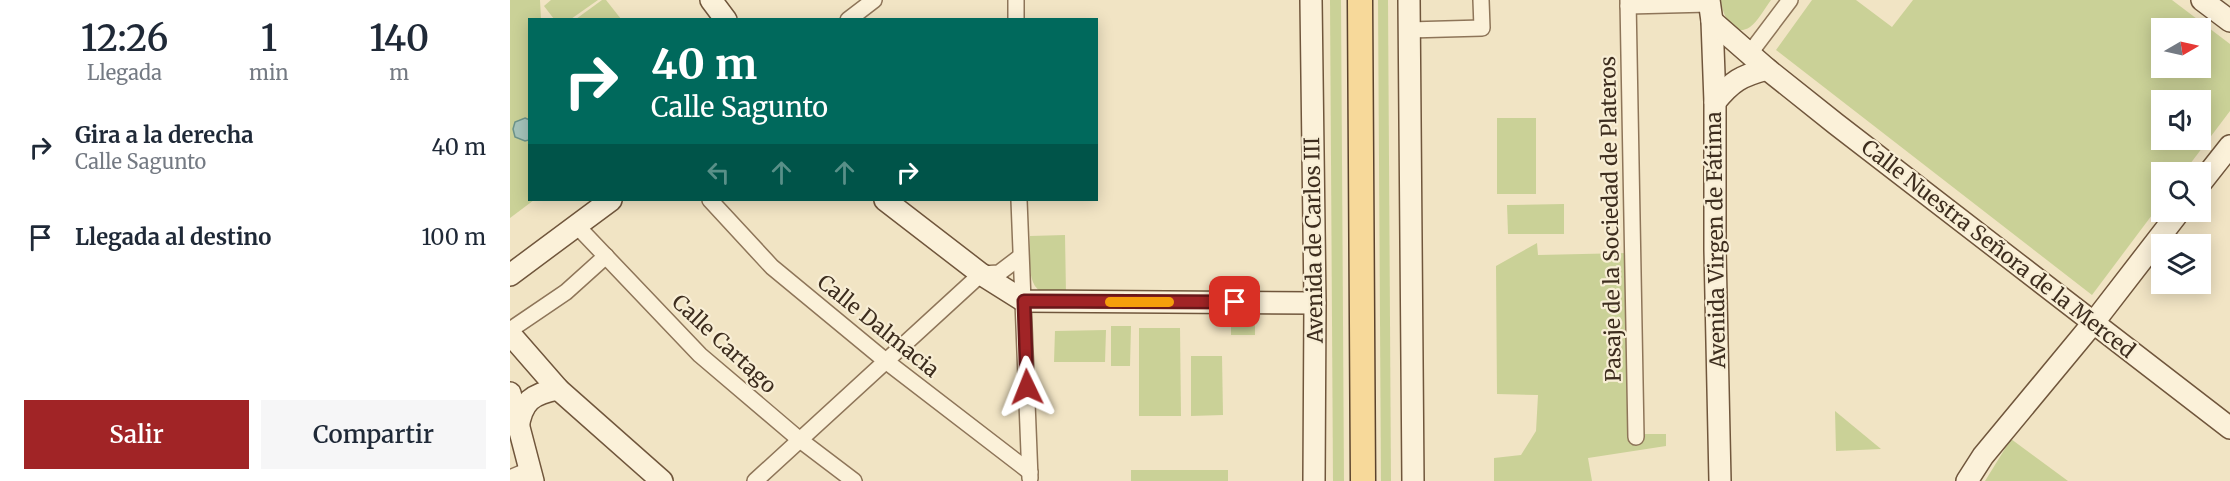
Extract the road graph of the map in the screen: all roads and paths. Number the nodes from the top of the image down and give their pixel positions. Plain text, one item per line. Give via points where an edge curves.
1 (711, 0) edge
2 (1016, 0) edge
3 (1311, 0) edge
4 (1360, 0) edge
5 (1409, 0) edge
6 (1481, 0) edge
7 (1790, 0) edge
8 (2202, 0) edge
9 (1628, 3) edge
10 (1710, 8) edge
11 (870, 10) edge
12 (724, 18) edge
13 (852, 18) edge
14 (1016, 18) edge
15 (2230, 21) edge
16 (1409, 30) junction
17 (1750, 53) junction
18 (1767, 69) junction
19 (1715, 102) junction
20 (2230, 146) edge
21 (2211, 170) edge
22 (610, 201) edge
23 (711, 201) edge
24 (886, 201) edge
25 (1019, 201) edge
26 (2171, 222) edge
27 (577, 226) junction
28 (606, 256) junction
29 (1020, 257) junction
30 (510, 274) edge
31 (981, 274) junction
32 (1024, 301) junction
33 (1315, 303) junction
34 (2094, 322) junction
35 (510, 332) edge
36 (887, 362) junction
37 (558, 389) junction
38 (510, 393) edge
39 (518, 428) junction
40 (2230, 428) edge
41 (1636, 437) dead end
42 (800, 440) junction
43 (531, 475) edge
44 (1030, 477) edge
45 (510, 478) edge
46 (662, 481) edge
47 (755, 481) edge
48 (854, 481) edge
49 (1314, 481) edge
50 (1363, 481) edge
51 (1413, 481) edge
52 (1720, 481) edge
53 (1967, 481) edge

1 - 12 street
2 - 14 street
3 - 33 street, Avenida de Carlos III
4 - 50 main road
5 - 16 street
6 - 16 street via 1482,28
7 - 17 street
8 - 15 street
9 - 10 street
9 - 41 street, Pasaje de la Sociedad de Plateros
10 - 17 street, Calle Nuestra Señora de la Merced
10 - 19 street, Avenida Virgen de Fátima
11 - 13 street
16 - 51 street
17 - 18 street, Calle Nuestra Señora de la Merced
18 - 19 street via 1730,84
18 - 34 street, Calle Nuestra Señora de la Merced
19 - 52 street, Avenida Virgen de Fátima
20 - 21 street
22 - 27 street
23 - 36 street, Calle Dalmacia via 772,267
24 - 31 street
25 - 29 street
26 - 34 street
27 - 28 street, Calle Cartago
27 - 30 street
28 - 35 street via 566,292
28 - 42 street, Calle Cartago via 699,355
29 - 31 street via 999,273
29 - 32 street
31 - 32 street
31 - 36 street
32 - 33 street
32 - 44 street
33 - 49 street, Avenida de Carlos III
34 - 40 street, Calle Nuestra Señora de la Merced
34 - 53 street via 1983,456
35 - 37 street
36 - 42 street
36 - 44 street, Calle Dalmacia
37 - 39 street via 541,392 529,400 521,412
37 - 46 street
38 - 39 street
39 - 43 street
42 - 47 street
42 - 48 street, Calle Cartago
43 - 45 street

